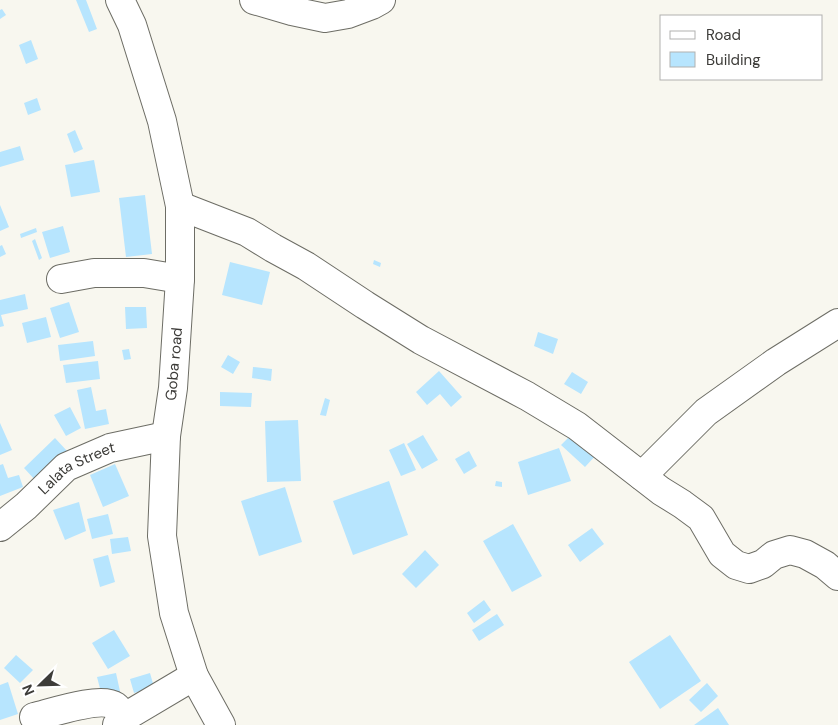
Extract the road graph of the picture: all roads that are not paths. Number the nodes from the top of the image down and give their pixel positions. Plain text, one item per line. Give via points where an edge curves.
1 (120, 0) edge
2 (142, 0) edge
3 (254, 0) edge
4 (381, 0) edge
5 (132, 25) junction
6 (180, 206) junction
7 (61, 279) dead end
8 (180, 279) junction
9 (838, 323) edge
10 (166, 436) junction
11 (642, 476) junction
12 (0, 527) edge
13 (838, 576) edge
14 (194, 676) junction
15 (34, 717) dead end
16 (121, 722) edge
17 (221, 725) edge

1 - 5 street, Goba road
2 - 5 street
3 - 4 street via 325,18 348,14
5 - 6 street, Goba road via 162,121
6 - 8 street, Goba road
6 - 11 street via 247,232 306,266 421,340 577,426
7 - 8 street via 94,273 144,273
8 - 10 street, Goba road via 173,388
9 - 11 street via 706,412
10 - 12 street, Lalata Street via 110,448 66,467
10 - 14 street, Goba road via 162,536 174,613
11 - 13 street via 701,518 722,554 736,565 750,569 790,550 805,554
14 - 16 street
14 - 17 street, Goba road
15 - 16 street via 92,703 107,703 115,706

